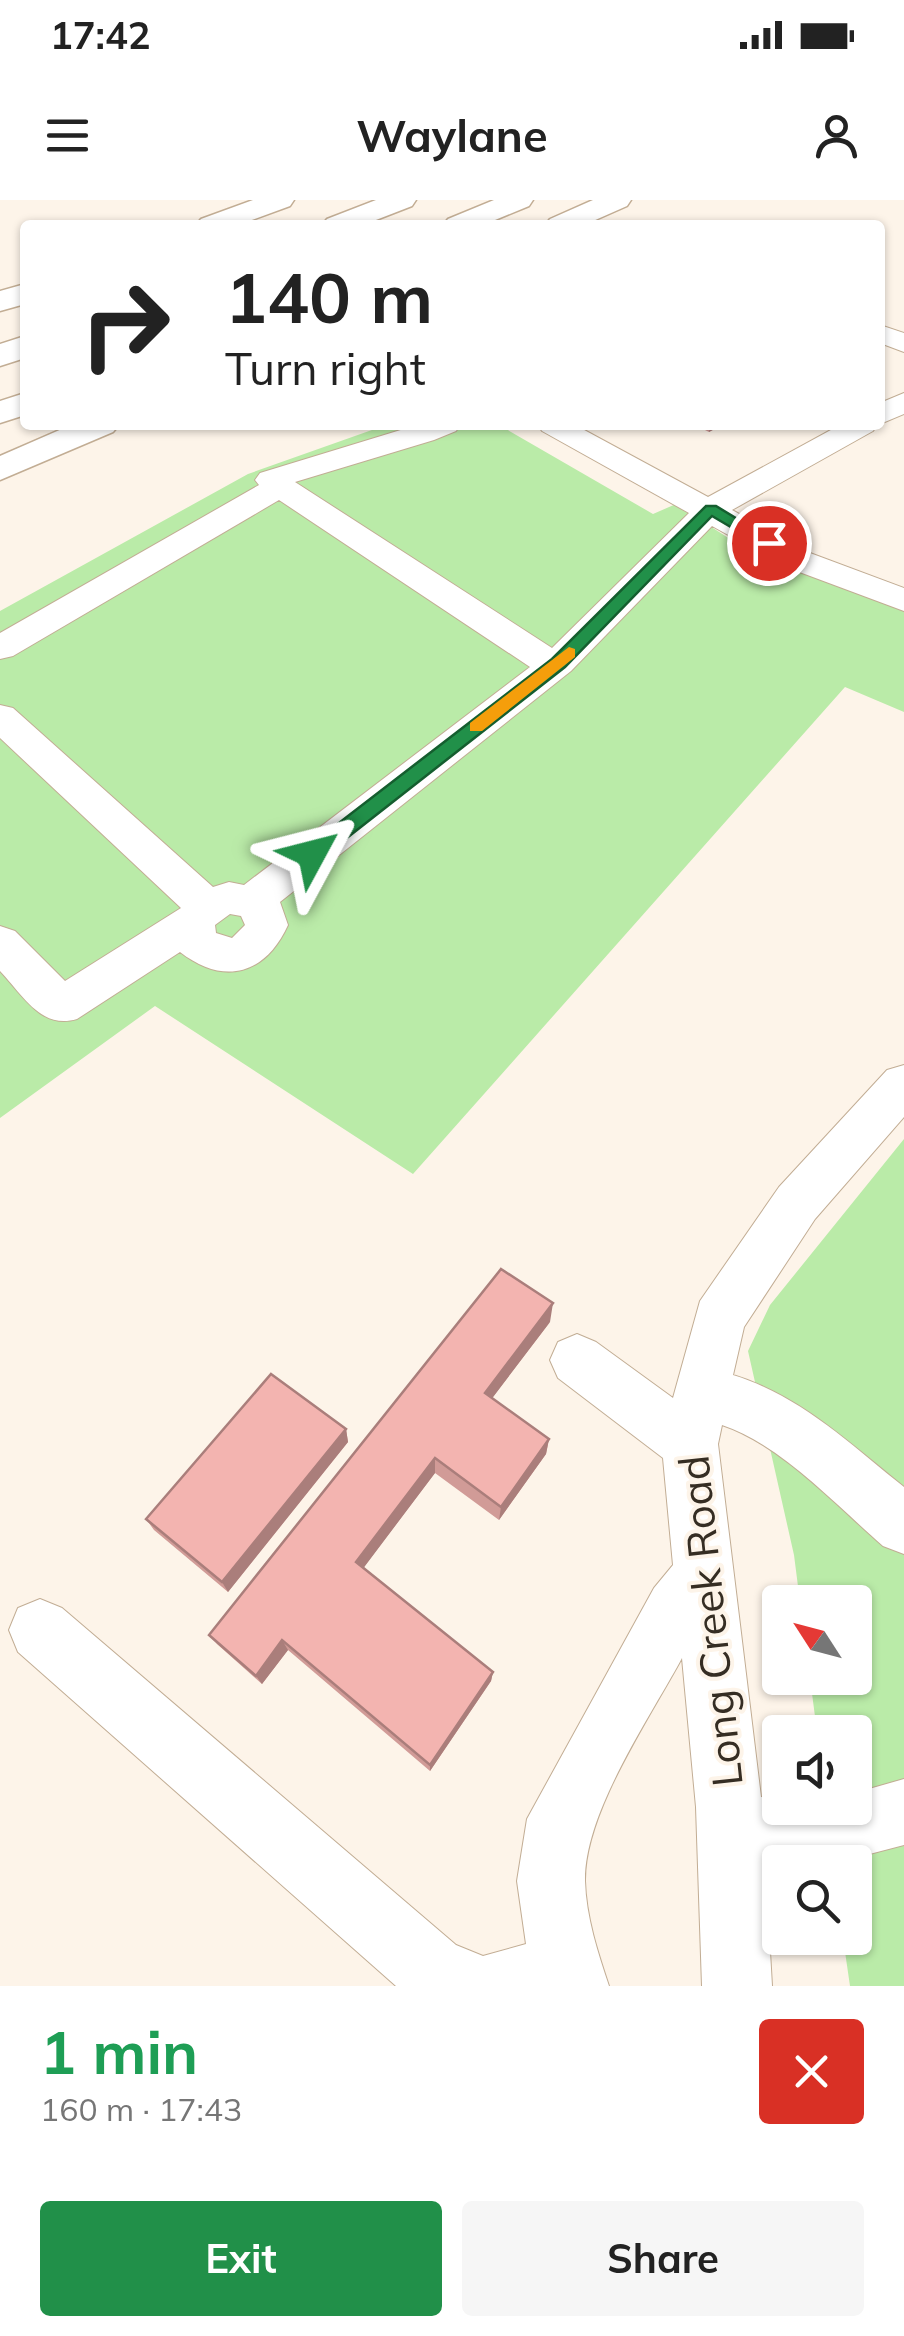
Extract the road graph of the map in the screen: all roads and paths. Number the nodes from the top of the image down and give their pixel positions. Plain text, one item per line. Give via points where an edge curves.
1 (278, 200) edge
2 (402, 200) edge
3 (519, 200) edge
4 (617, 200) edge
5 (225, 220) edge
6 (351, 220) edge
7 (470, 220) edge
8 (571, 220) edge
9 (90, 430) edge
10 (433, 430) edge
11 (562, 430) edge
12 (853, 430) edge
13 (0, 469) edge
14 (280, 486) junction
15 (711, 509) junction
16 (904, 600) edge
17 (0, 648) edge
18 (554, 666) junction
19 (0, 717) edge
20 (199, 914) junction
21 (0, 942) edge
22 (904, 1084) edge
23 (577, 1360) dead end
24 (696, 1418) junction
25 (904, 1525) edge
26 (704, 1575) junction
27 (40, 1630) dead end
28 (904, 1812) edge
29 (730, 1829) junction
30 (471, 1986) edge
31 (495, 1986) edge
32 (549, 1986) edge
33 (574, 1986) edge
34 (737, 1986) edge

1 - 5 main road
2 - 6 main road
3 - 7 main road
4 - 8 main road
9 - 13 main road
10 - 14 street via 271,480
11 - 15 street
12 - 15 street
14 - 17 street
14 - 18 street
15 - 16 street via 798,560
15 - 18 street
18 - 20 street via 252,901 266,915 260,942 238,954 202,949 192,932
19 - 20 street
20 - 21 street via 61,1006
22 - 24 street, Long Creek Road via 797,1204 719,1319
23 - 24 street
24 - 25 street via 755,1409
24 - 26 street, Long Creek Road
26 - 29 street, Long Creek Road
26 - 33 street via 675,1608 560,1819 551,1881
27 - 30 street via 434,1974
28 - 29 street via 872,1825 812,1834
29 - 34 street, Long Creek Road
31 - 32 street via 526,1978

